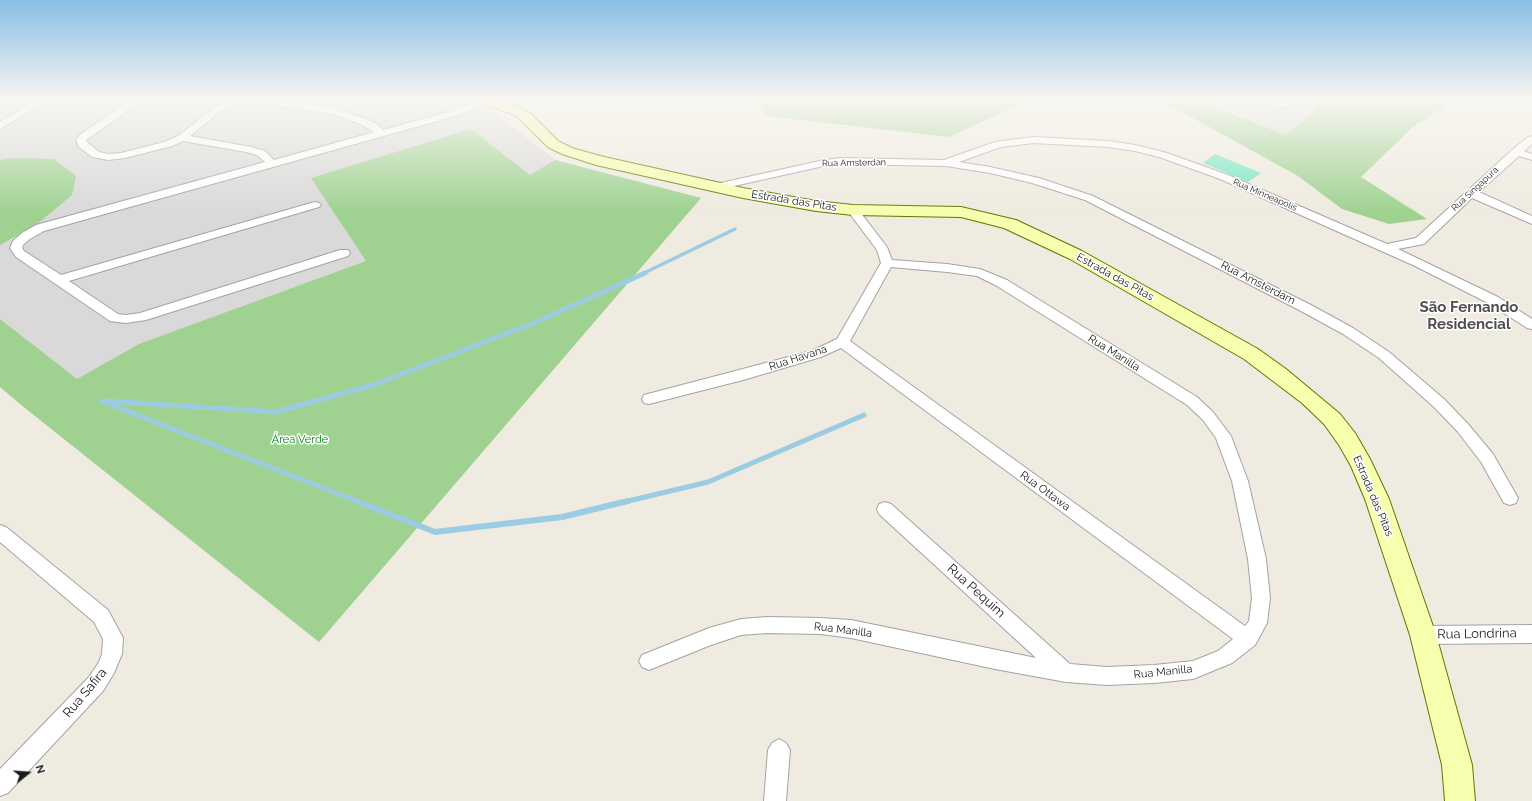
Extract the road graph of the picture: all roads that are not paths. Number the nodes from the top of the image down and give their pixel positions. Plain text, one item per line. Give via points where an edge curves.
1 (84, 137) edge
2 (366, 137) edge
3 (546, 137) edge
4 (182, 138) joint
5 (1532, 139) edge
6 (979, 151) junction
7 (1516, 152) junction
8 (1532, 157) edge
9 (946, 163) junction
10 (272, 164) junction
11 (990, 170) junction
12 (716, 187) junction
13 (1471, 193) junction
14 (315, 205) dead end
15 (853, 210) junction
16 (1532, 220) edge
17 (1420, 241) junction
18 (1386, 248) junction
19 (344, 253) dead end
20 (887, 263) junction
21 (1419, 263) junction
22 (59, 280) junction
23 (1532, 325) edge
24 (842, 342) junction
25 (649, 399) dead end
26 (1510, 498) dead end
27 (885, 509) dead end
28 (0, 532) edge
29 (1532, 634) edge
30 (1423, 635) junction
31 (1248, 639) junction
32 (649, 661) dead end
33 (1066, 673) junction
34 (778, 750) dead end
35 (0, 785) edge
36 (775, 801) edge
37 (1460, 801) edge

1 - 4 street via 83,145 99,156 114,157 168,144
2 - 10 street
3 - 12 main road, Estrada das Pitas via 567,151 596,160
4 - 10 street via 261,153
5 - 7 street, Rua Singapura
6 - 9 street, Rua Minneapolis
6 - 11 street via 978,158 981,164
6 - 18 street, Rua Minneapolis via 1000,144 1033,140 1081,141 1135,148 1224,177
7 - 8 street
7 - 13 street, Rua Singapura
9 - 11 street, Rua Amsterdam
9 - 12 street, Rua Amsterdan via 824,162
10 - 22 street via 40,228 21,240 16,248 17,252
11 - 26 street, Rua Amsterdam via 1035,180 1089,198 1348,331 1384,355 1439,403 1487,458
12 - 15 main road, Estrada das Pitas via 788,202
13 - 16 street
13 - 17 street, Rua Singapura
14 - 22 street
15 - 20 street via 883,250
15 - 30 main road, Estrada das Pitas via 961,212 1010,224 1089,262 1251,354 1279,374 1332,419 1362,465 1392,540
17 - 18 street
17 - 21 street via 1417,252
18 - 21 street, Rua Minneapolis
19 - 22 street via 133,318 115,318
20 - 24 street, Rua Havana
20 - 31 street, Rua Manilla via 980,273 1002,283 1192,401 1208,416 1223,436 1240,480 1257,559 1261,598 1258,622
21 - 23 street, Rua Minneapolis via 1492,300
24 - 25 street, Rua Havana via 816,354
24 - 31 street, Rua Ottawa
27 - 33 street, Rua Pequim
28 - 35 street, Rua Safira via 101,616 113,638 108,668 96,684
29 - 30 street, Rua Londrina
30 - 37 main road, Estrada das Pitas via 1457,765
31 - 33 street, Rua Manilla via 1225,657 1193,670 1107,676
32 - 33 street, Rua Manilla via 741,627 821,626 876,633 921,645
34 - 36 street

